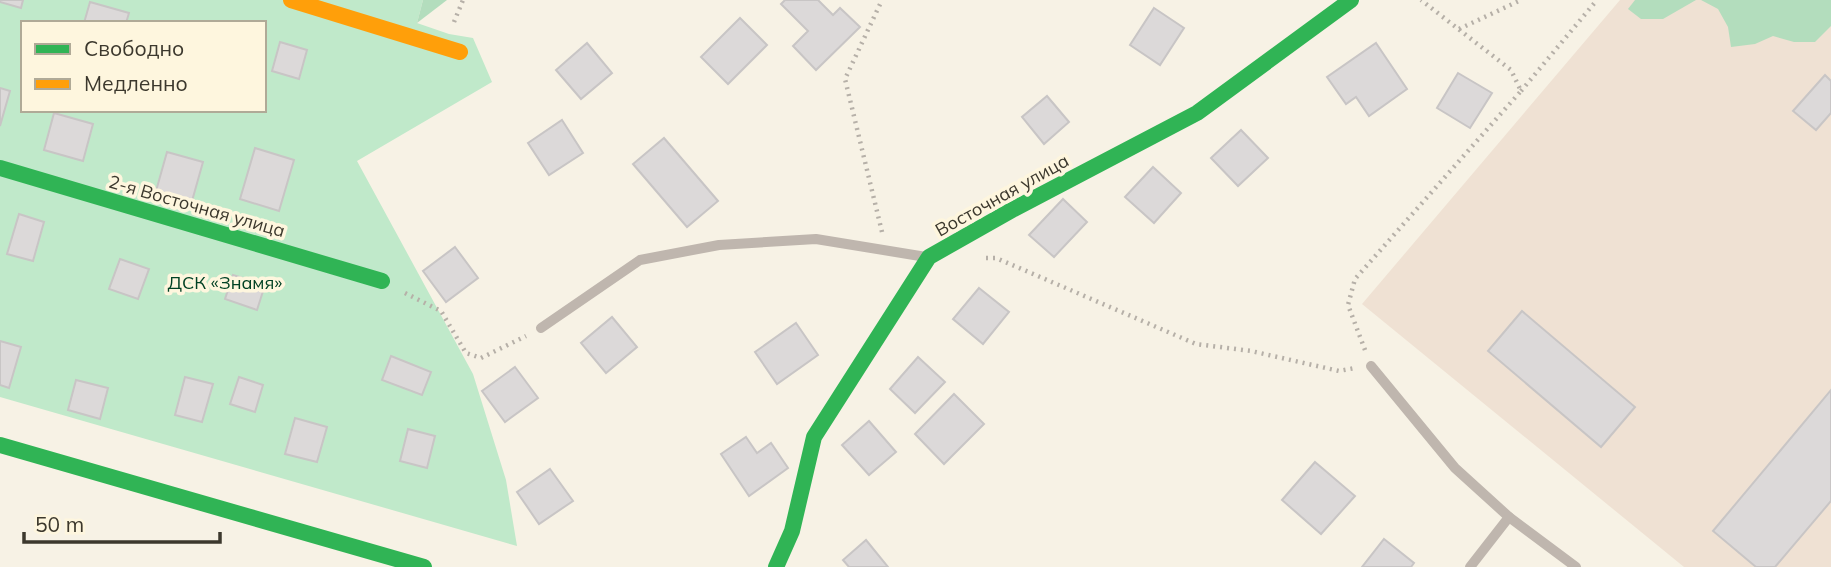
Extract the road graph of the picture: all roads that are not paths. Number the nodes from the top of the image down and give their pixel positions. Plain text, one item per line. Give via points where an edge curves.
1 (291, 0) edge
2 (1351, 0) edge
3 (460, 52) dead end
4 (0, 168) edge
5 (929, 257) junction
6 (382, 281) road end
7 (541, 328) road end
8 (1371, 366) road end
9 (0, 445) edge
10 (1508, 517) junction
11 (424, 567) edge
12 (776, 567) edge
13 (1470, 567) edge
14 (1576, 567) edge

1 - 3 street
2 - 5 street, Восточная улица via 1197,113
4 - 6 street, 2-я Восточная улица
5 - 7 lane via 816,239 719,246 640,260
5 - 12 street, Восточная улица via 814,437 792,531
8 - 10 lane via 1454,468
9 - 11 street
10 - 13 lane
10 - 14 lane

